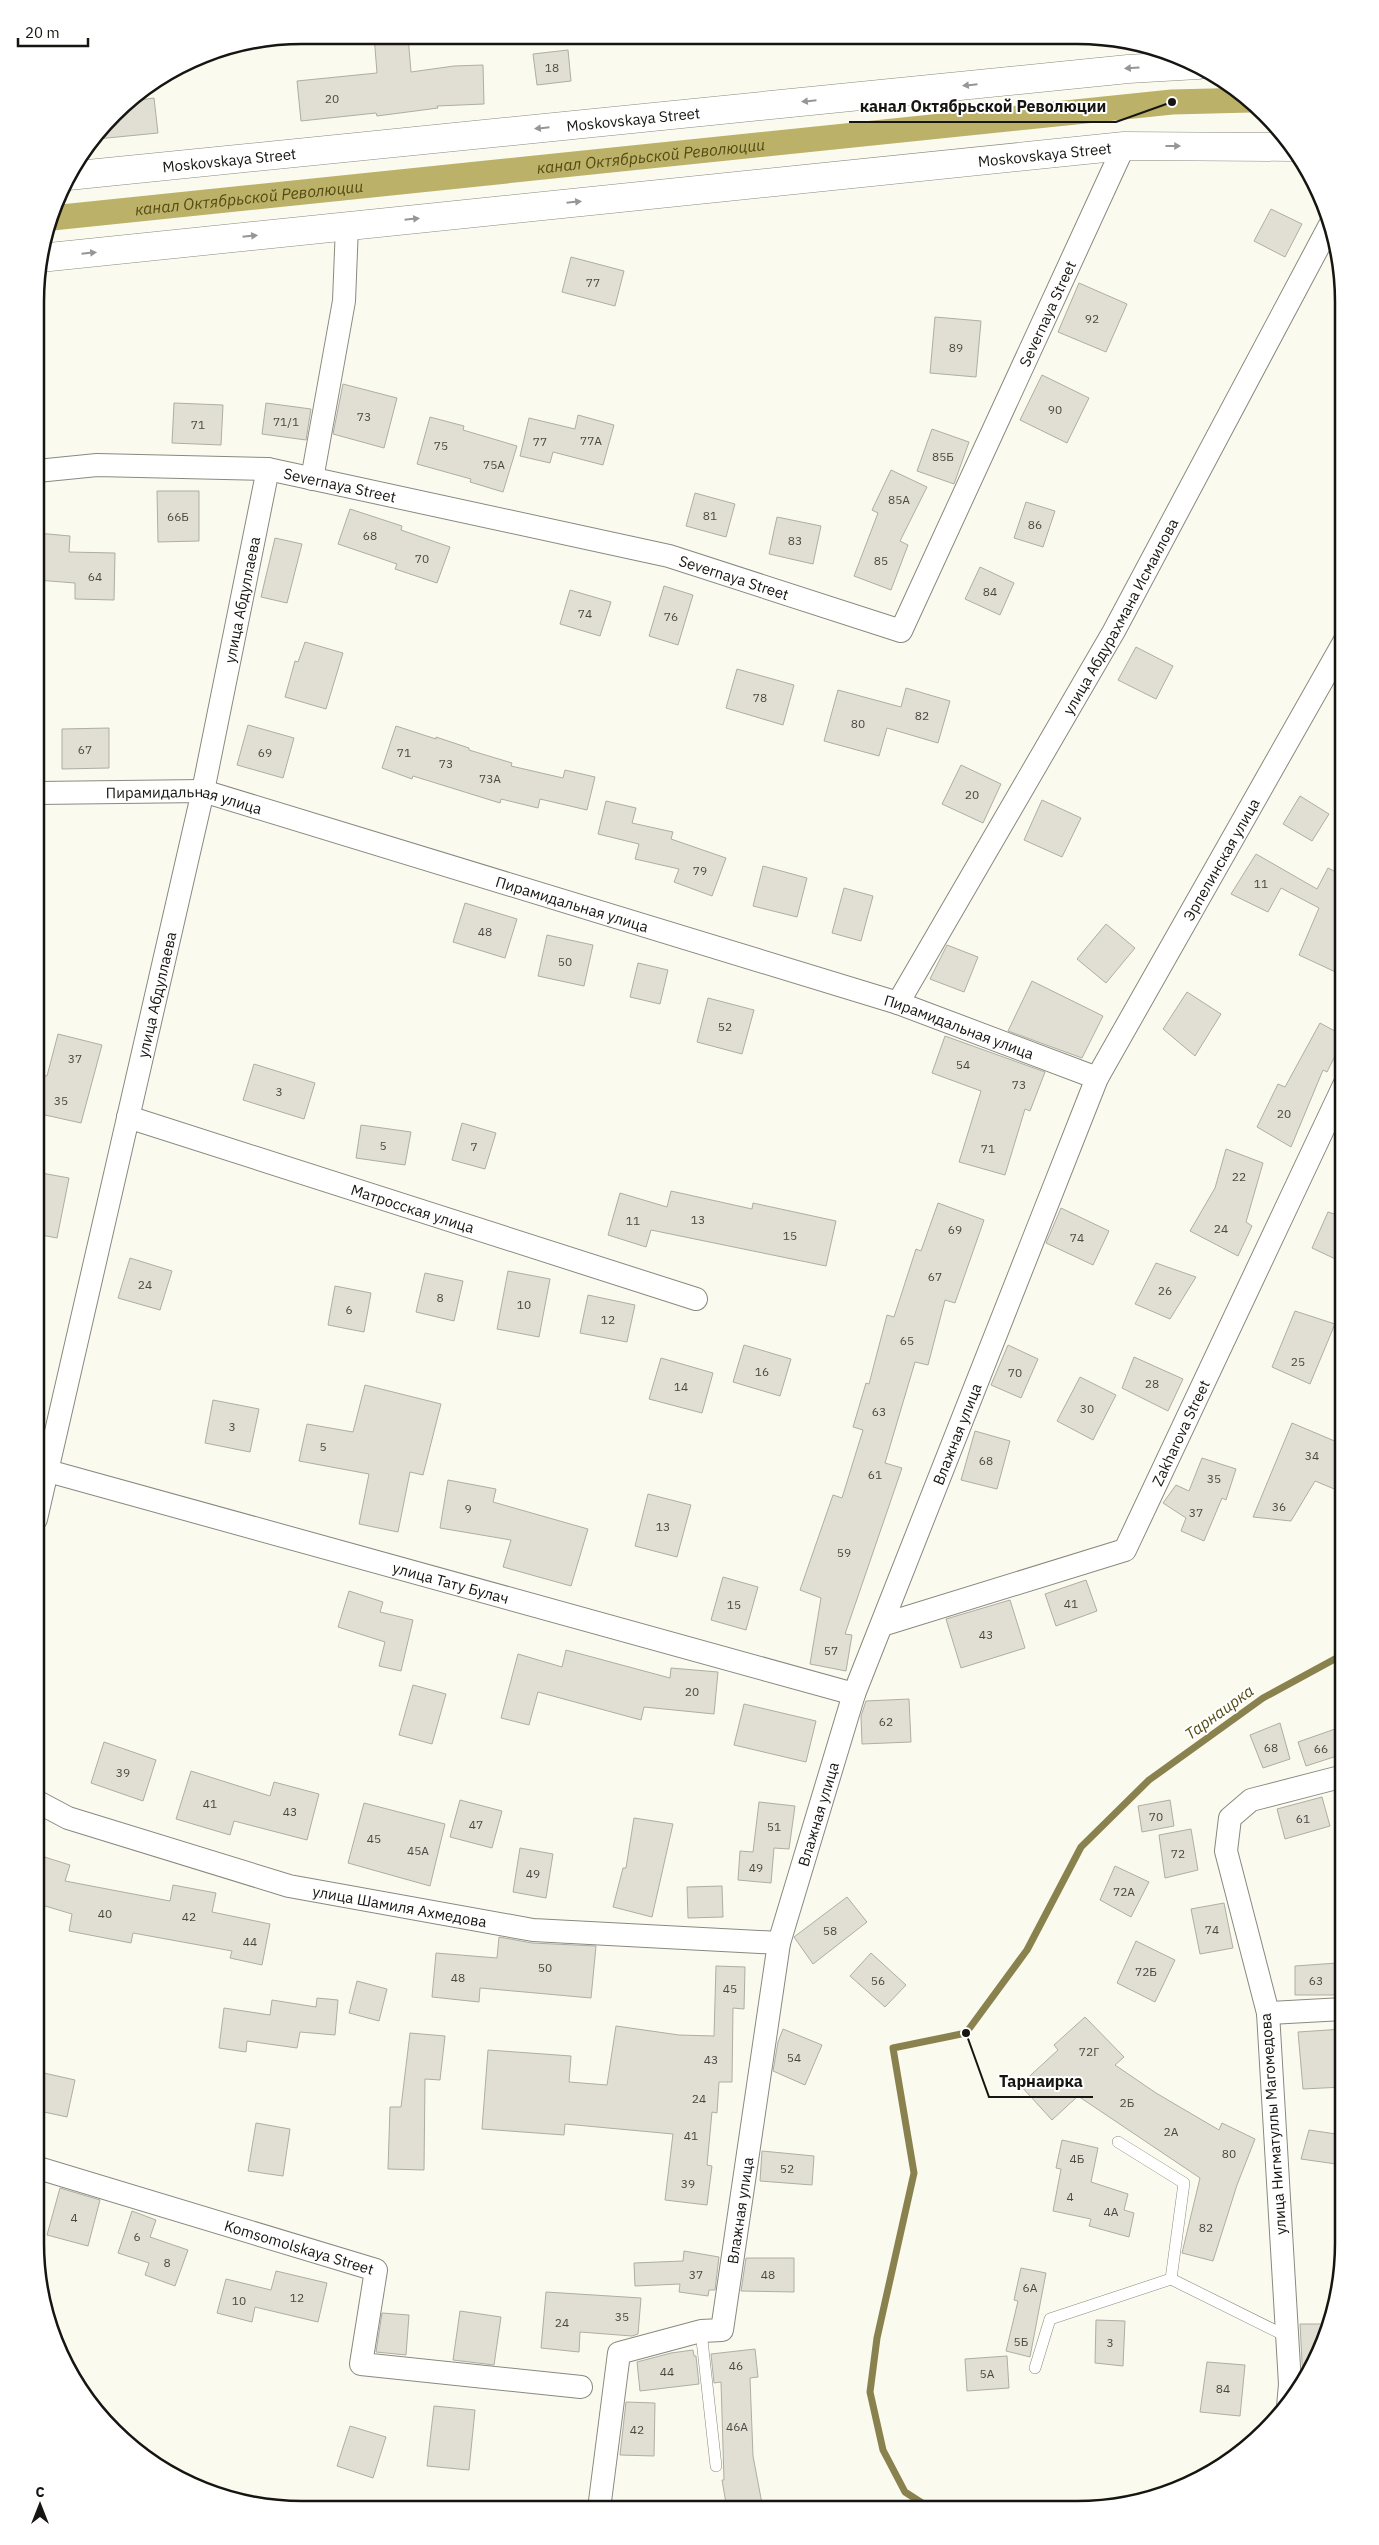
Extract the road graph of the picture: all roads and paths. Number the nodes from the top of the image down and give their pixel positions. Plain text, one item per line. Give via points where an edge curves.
1 (1182, 66) edge
2 (1124, 146) junction
3 (1283, 147) edge
4 (77, 175) edge
5 (347, 226) junction
6 (1326, 233) edge
7 (48, 257) edge
8 (268, 469) junction
9 (44, 470) edge
10 (312, 479) junction
11 (1335, 658) edge
12 (203, 791) junction
13 (44, 793) edge
14 (898, 1003) junction
15 (1097, 1078) junction
16 (1335, 1104) edge
17 (128, 1117) junction
18 (696, 1299) dead end
19 (48, 1471) junction
20 (44, 1487) edge
21 (882, 1625) junction
22 (854, 1694) junction
23 (1335, 1778) edge
24 (44, 1805) edge
25 (779, 1942) junction
26 (1335, 2009) edge
27 (1268, 2013) junction
28 (1118, 2142) dead end
29 (44, 2170) edge
30 (1171, 2279) junction
31 (701, 2330) junction
32 (1286, 2336) junction
33 (1035, 2368) dead end
34 (1294, 2382) edge
35 (581, 2387) dead end
36 (716, 2466) dead end
37 (600, 2501) edge

1 -> 4 main road, Moskovskaya Street via 1128,68
2 -> 3 main road, Moskovskaya Street
5 -> 2 main road, Moskovskaya Street
2 - 10 street, Severnaya Street via 901,631 669,556
7 -> 5 main road, Moskovskaya Street
5 - 10 street via 344,301
6 - 14 street, улица Абдурахмана Исмаилова via 1114,632
8 - 9 street, Severnaya Street via 97,465
8 - 10 street, Severnaya Street
8 - 12 street, улица Абдуллаева
11 - 15 street, Эрпелинская улица
12 - 13 street, Пирамидальная улица
12 - 14 street, Пирамидальная улица
12 - 17 street, улица Абдуллаева
14 - 15 street, Пирамидальная улица
15 - 21 street, Влажная улица
16 - 21 street, Zakharova Street via 1125,1550
17 - 18 street, Матросская улица
17 - 19 street, улица Абдуллаева
19 - 20 street, улица Абдуллаева
19 - 22 street, улица Тату Булач
21 - 22 street, Влажная улица
22 - 25 street, Влажная улица
23 - 27 street, улица Нигматуллы Магомедова via 1252,1800 1230,1818 1226,1851
24 - 25 street, улица Шамиля Ахмедова via 68,1818 289,1886 533,1930
25 - 31 street, Влажная улица via 722,2330
26 - 27 street
27 - 32 street, улица Нигматуллы Магомедова
28 - 30 lane via 1184,2183
29 - 35 street, Komsomolskaya Street via 376,2270 361,2364
30 - 32 lane
30 - 33 lane via 1050,2319
31 - 36 lane
31 - 37 street, Влажная улица via 619,2353
32 - 34 street, улица Нигматуллы Магомедова

